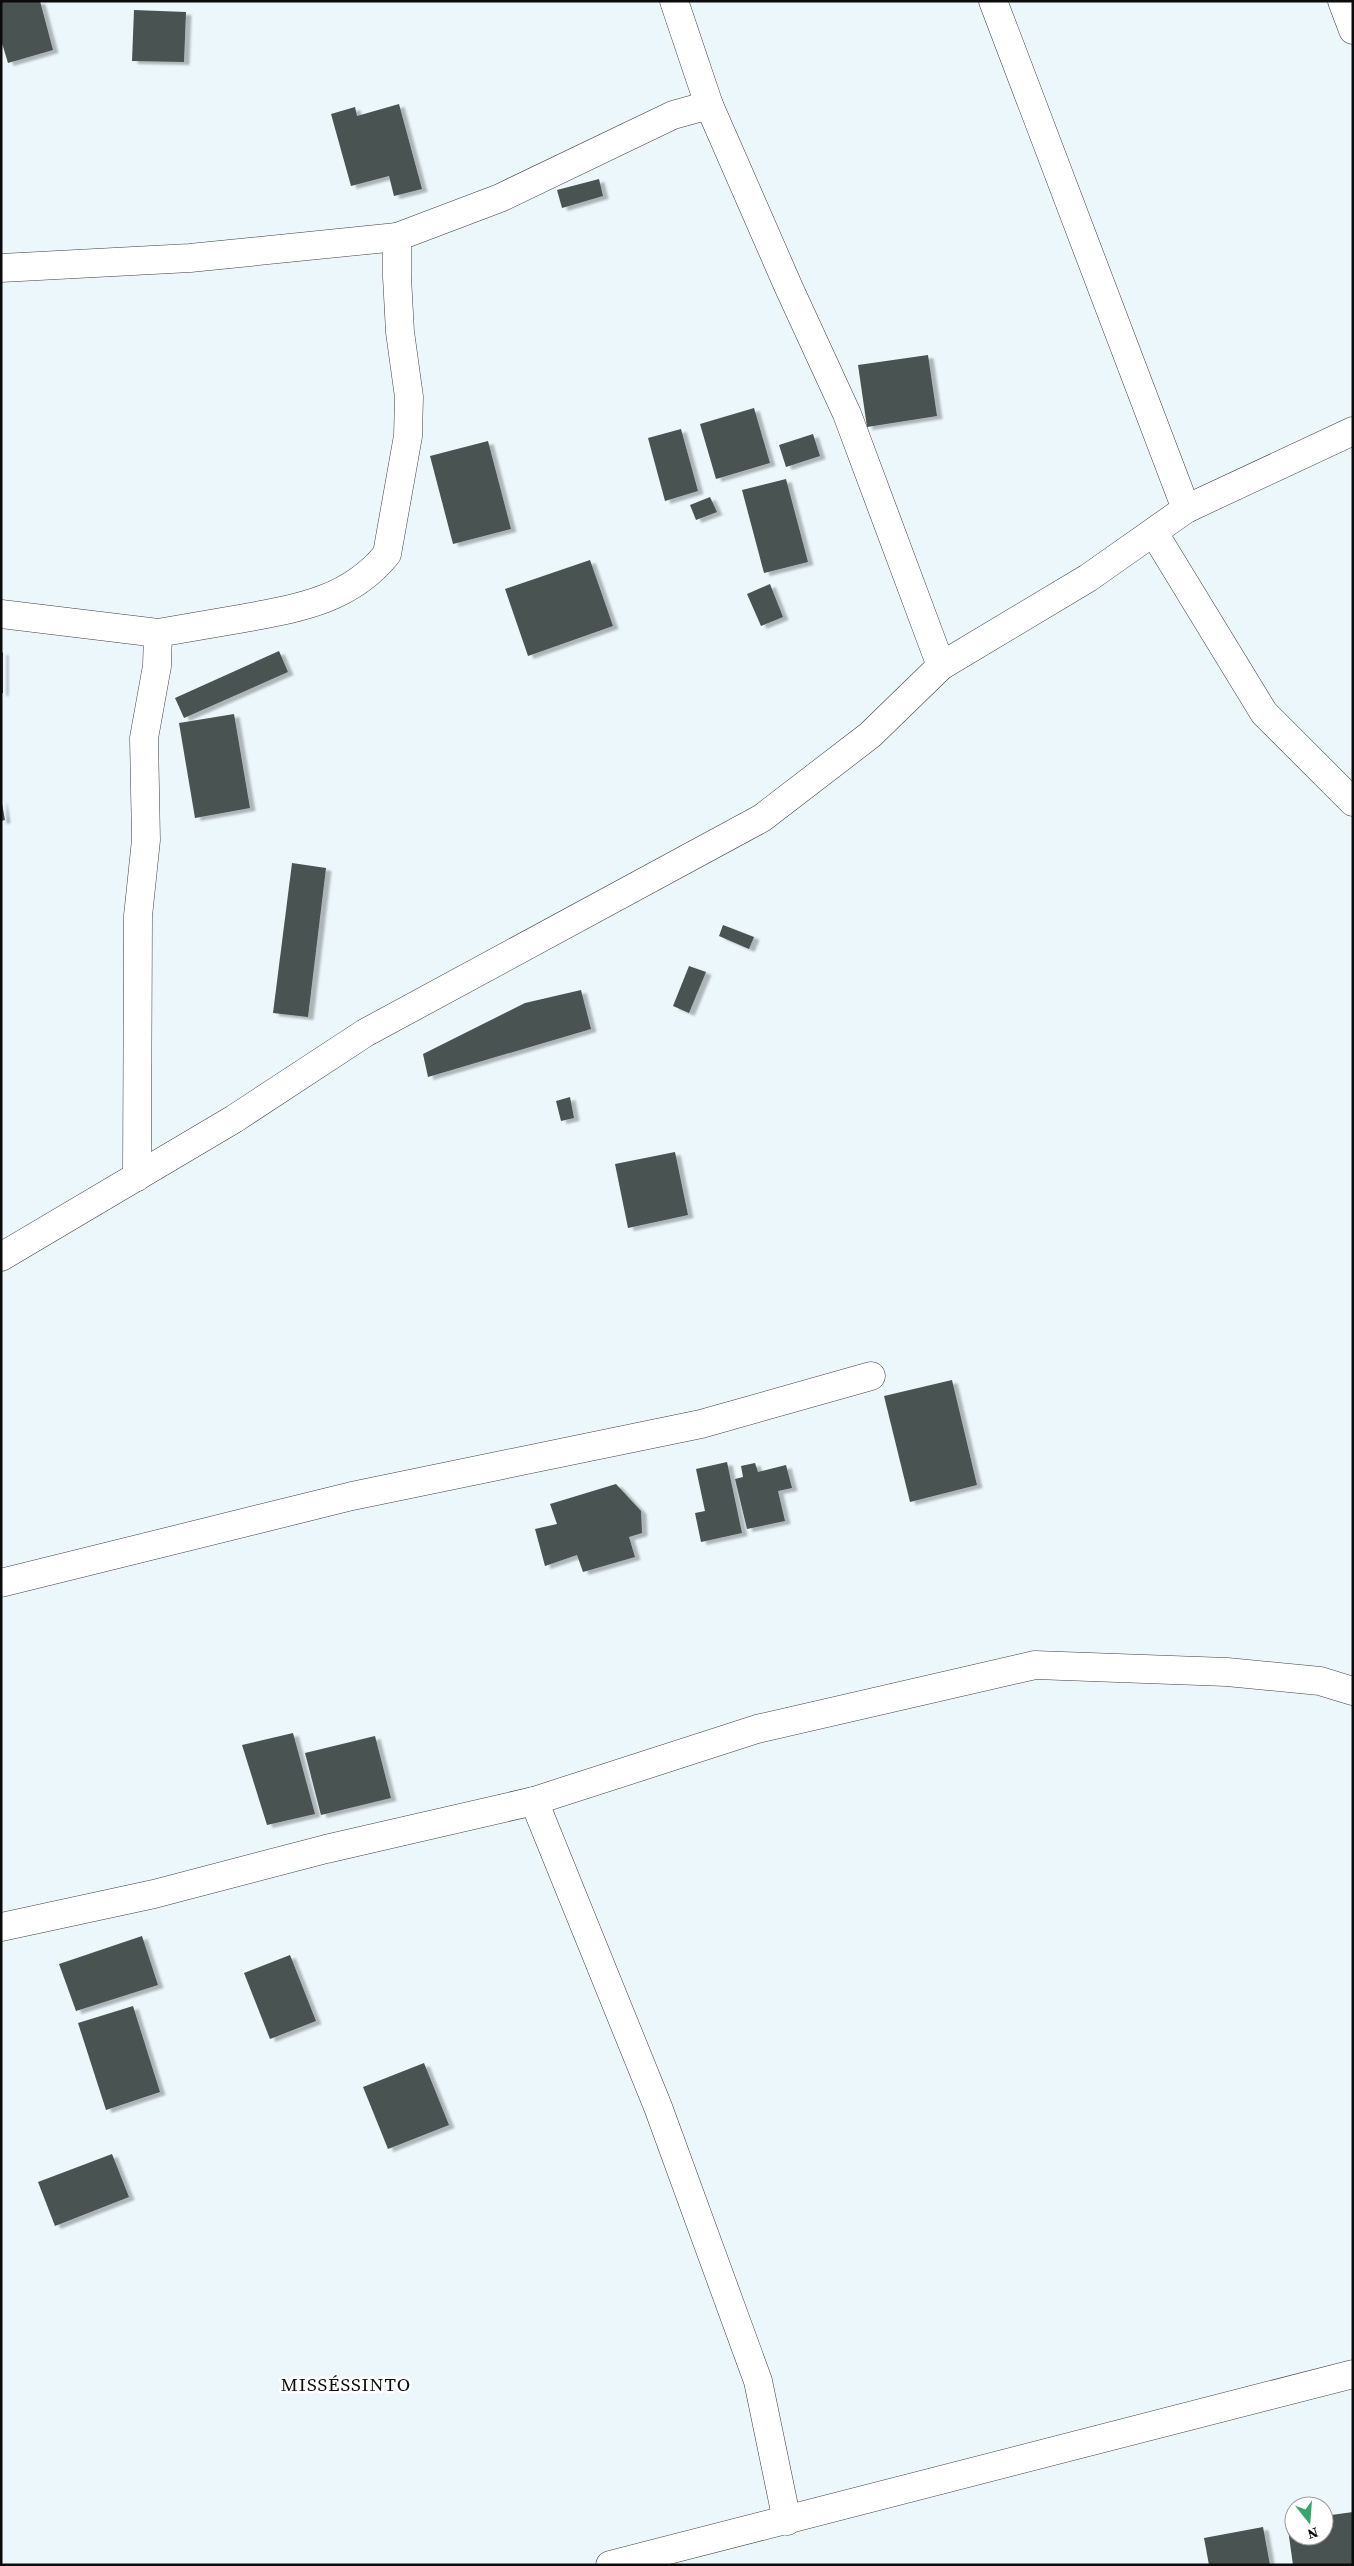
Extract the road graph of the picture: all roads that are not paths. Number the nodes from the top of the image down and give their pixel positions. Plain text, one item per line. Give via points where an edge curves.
1 (674, 1) edge
2 (993, 1) edge
3 (1342, 1) edge
4 (1353, 30) edge
5 (709, 105) junction
6 (397, 237) junction
7 (1, 268) edge
8 (1353, 431) edge
9 (1186, 509) junction
10 (1154, 533) junction
11 (1, 614) edge
12 (158, 633) junction
13 (941, 666) junction
14 (1353, 802) edge
15 (137, 1176) junction
16 (1, 1257) edge
17 (871, 1376) dead end
18 (1, 1583) edge
19 (1353, 1691) edge
20 (534, 1801) junction
21 (1, 1927) edge
22 (1353, 2374) edge
23 (787, 2521) junction
24 (610, 2565) edge

1 - 5 street
2 - 9 street
3 - 4 street
5 - 6 street via 673,115 500,198
5 - 13 street via 847,414
6 - 7 street via 190,258
6 - 12 street via 400,332 409,406 407,445 387,554 359,581 306,607
8 - 9 street
9 - 10 street
10 - 13 street via 1088,578
10 - 14 street via 1264,713
11 - 12 street
12 - 15 street via 157,666 144,738 146,840 138,916
13 - 15 street via 870,735 762,818 365,1033 234,1119
15 - 16 street
17 - 18 street via 701,1424 352,1496
19 - 20 street via 1320,1681 1227,1672 1035,1665 758,1729
20 - 21 street via 326,1849 154,1894
20 - 23 street via 658,2106 758,2381
22 - 23 street
23 - 24 street

